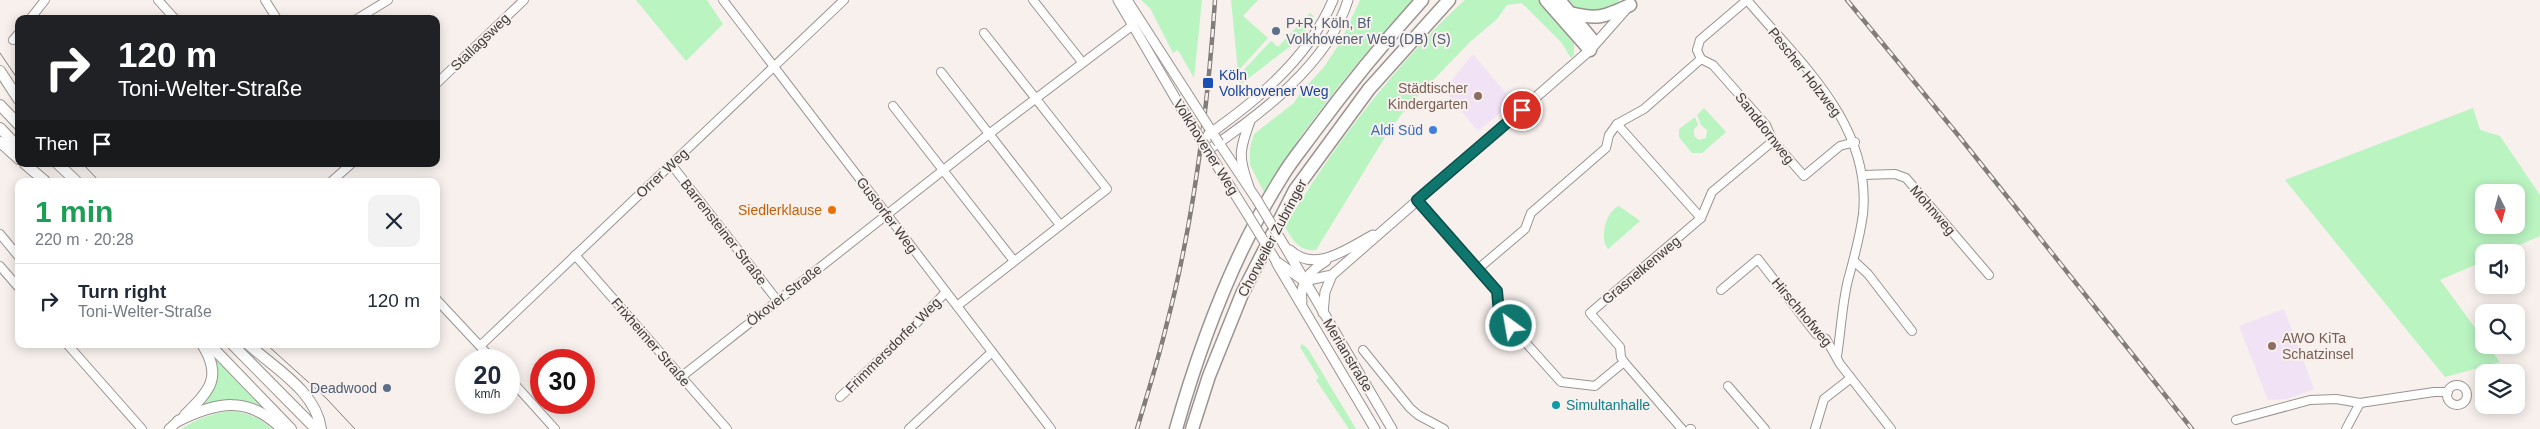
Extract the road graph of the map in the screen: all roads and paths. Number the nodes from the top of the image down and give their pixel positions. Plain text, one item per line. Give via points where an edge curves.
1 (45, 0) edge
2 (158, 0) edge
3 (265, 0) edge
4 (388, 0) edge
5 (524, 0) edge
6 (722, 0) edge
7 (844, 0) edge
8 (1033, 0) edge
9 (1118, 0) edge
10 (1127, 0) edge
11 (1333, 0) edge
12 (1348, 0) edge
13 (1422, 0) edge
14 (1449, 0) edge
15 (1454, 0) edge
16 (1546, 0) edge
17 (1559, 0) edge
18 (1747, 0) edge
19 (1632, 2) edge
20 (1438, 12) junction
21 (1570, 13) junction
22 (1136, 14) junction
23 (33, 15) edge
24 (171, 15) edge
25 (274, 15) edge
26 (364, 15) edge
27 (1133, 25) junction
28 (984, 33) dead end
29 (15, 38) edge
30 (13, 40) dead end
31 (1593, 47) junction
32 (1701, 59) junction
33 (1082, 62) junction
34 (775, 66) junction
35 (0, 71) edge
36 (941, 72) dead end
37 (440, 80) edge
38 (15, 94) edge
39 (1036, 98) junction
40 (0, 106) edge
41 (893, 106) dead end
42 (15, 121) edge
43 (1250, 121) junction
44 (1617, 124) junction
45 (0, 128) edge
46 (1212, 132) junction
47 (989, 134) junction
48 (1202, 140) junction
49 (1773, 141) junction
50 (0, 142) edge
51 (1855, 142) junction
52 (1220, 143) junction
53 (15, 144) edge
54 (1208, 150) junction
55 (15, 155) edge
56 (672, 164) junction
57 (29, 167) edge
58 (37, 167) edge
59 (61, 167) edge
60 (67, 167) edge
61 (347, 167) edge
62 (944, 171) junction
63 (1862, 175) junction
64 (41, 178) edge
65 (47, 178) edge
66 (74, 178) edge
67 (75, 178) edge
68 (335, 178) edge
69 (1249, 187) junction
70 (1417, 200) junction
71 (886, 215) junction
72 (1701, 218) junction
73 (1060, 225) junction
74 (1383, 230) junction
75 (0, 234) edge
76 (1284, 245) junction
77 (15, 252) edge
78 (1335, 255) junction
79 (575, 256) junction
80 (1014, 261) junction
81 (1276, 261) junction
82 (1855, 262) junction
83 (0, 266) edge
84 (1478, 269) junction
85 (1332, 275) junction
86 (1989, 275) dead end
87 (1304, 281) junction
88 (15, 283) edge
89 (1720, 290) dead end
90 (946, 292) junction
91 (1295, 294) joint
92 (777, 300) junction
93 (440, 303) edge
94 (957, 306) junction
95 (1302, 306) junction
96 (1323, 313) junction
97 (1912, 331) dead end
98 (480, 346) junction
99 (71, 348) edge
100 (204, 348) edge
101 (213, 348) edge
102 (236, 348) edge
103 (252, 348) edge
104 (483, 349) edge
105 (1363, 350) dead end
106 (992, 352) junction
107 (1837, 356) junction
108 (1624, 362) junction
109 (1209, 376) junction
110 (681, 377) junction
111 (1851, 378) junction
112 (1728, 386) dead end
113 (520, 390) edge
114 (2448, 392) dead end
115 (840, 397) dead end
116 (2360, 403) junction
117 (2236, 420) dead end
118 (178, 421) junction
119 (317, 428) edge
120 (142, 429) edge
121 (169, 429) edge
122 (282, 429) edge
123 (291, 429) edge
124 (555, 429) edge
125 (727, 429) edge
126 (909, 429) edge
127 (1051, 429) edge
128 (1176, 429) edge
129 (1192, 429) edge
130 (1201, 429) edge
131 (1375, 429) edge
132 (1392, 429) edge
133 (1444, 429) edge
134 (1682, 429) edge
135 (1765, 429) edge
136 (1816, 429) edge
137 (1891, 429) edge
138 (2346, 429) edge

1 - 23 street
2 - 24 street
3 - 25 street
4 - 26 street
5 - 37 street, Stallagsweg
6 - 34 street, Gustorfer Weg
7 - 34 street, Orrer Weg
8 - 33 street
9 - 27 street, Volkhovener Weg
10 - 22 street, Volkhovener Weg
11 - 46 street, bridge via 1321,26 1291,66
12 - 43 street via 1312,62
13 - 128 highway, Chorweiler Zubringer via 1384,42 1283,173 1227,281 1204,340
14 - 20 highway, Chorweiler Zubringer
15 - 20 highway
16 - 31 highway
17 - 21 highway
18 - 32 street via 1700,40 1697,50
18 - 51 street, Pescher Holzweg via 1826,94
19 - 21 highway via 1608,15 1592,18
19 - 31 street
20 - 109 highway, Chorweiler Zubringer via 1369,89 1295,190 1242,294
21 - 31 highway
22 - 27 street
22 - 46 street, Volkhovener Weg, bridge
27 - 33 street, Ökover Straße
27 - 48 street, Volkhovener Weg, bridge
28 - 39 street
29 - 30 street
31 - 70 street
32 - 44 street via 1644,109
32 - 49 street, Sanddornweg via 1713,65 1760,117
33 - 39 street, Ökover Straße
34 - 56 street, Orrer Weg
34 - 71 street, Gustorfer Weg
35 - 38 main road
36 - 47 street
39 - 47 street, Ökover Straße
39 - 73 street via 1107,189
40 - 42 main road
41 - 62 street
43 - 52 street
43 - 69 street via 1240,162
44 - 72 street
44 - 84 street via 1609,135 1606,148 1531,213 1525,229
45 - 53 main road
46 - 48 street, bridge
46 - 52 street, Volkhovener Weg, bridge
47 - 62 street, Ökover Straße
47 - 73 street
48 - 54 street, Volkhovener Weg, bridge
49 - 51 street, Sanddornweg via 1804,176 1840,146
49 - 72 street, Grasnelkenweg via 1712,192
50 - 55 main road
51 - 63 street, Pescher Holzweg
52 - 54 street, bridge
52 - 69 street, Volkhovener Weg
54 - 81 street, Volkhovener Weg, bridge
56 - 79 street, Orrer Weg
56 - 92 street, Barrensteiner Straße
57 - 64 main road
58 - 65 main road
59 - 66 main road
60 - 67 main road
61 - 68 street
62 - 71 street, Ökover Straße
62 - 80 street
63 - 82 street, Pescher Holzweg via 1863,213
63 - 86 street, Mohnweg via 1895,174 1906,178
69 - 76 street, Volkhovener Weg, bridge
70 - 74 street
70 - 84 street
71 - 90 street, Gustorfer Weg
71 - 92 street, Ökover Straße
72 - 108 street, Grasnelkenweg via 1590,313 1620,347
73 - 80 street
74 - 78 street
74 - 85 street
75 - 77 street
76 - 78 street via 1300,259 1310,261
76 - 87 street, Volkhovener Weg
78 - 87 street via 1312,270
79 - 98 street, Orrer Weg
79 - 110 street, Frixheimer Straße
80 - 94 street
81 - 87 street
81 - 91 street, Volkhovener Weg
82 - 97 street
82 - 107 street, Pescher Holzweg via 1848,280
83 - 88 street
84 - 108 street via 1498,293 1499,313 1561,382 1595,386
85 - 87 street
85 - 96 street via 1325,292
87 - 95 street
87 - 96 street, Merianstraße
89 - 107 street, Hirschhofweg via 1758,259
90 - 94 street, Gustorfer Weg
90 - 115 street, Frimmersdorfer Weg
91 - 95 street, Merianstraße
92 - 110 street, Ökover Straße
93 - 98 street
94 - 106 street, Gustorfer Weg
95 - 131 street, Merianstraße
96 - 132 street, Merianstraße
98 - 104 street
99 - 120 street
100 - 118 main road via 211,361 213,380 206,394
101 - 123 main road
102 - 119 main road
103 - 119 main road via 313,405
105 - 133 street via 1410,408
106 - 126 street
106 - 127 street, Gustorfer Weg
107 - 111 street, Hirschhofweg
108 - 134 street, Grasnelkenweg
109 - 129 highway, Chorweiler Zubringer
109 - 130 highway
110 - 125 street, Frixheimer Straße
111 - 136 street via 1824,399
111 - 137 street, Hirschhofweg
112 - 135 street
113 - 124 street
114 - 116 street
116 - 117 street via 2336,399 2310,400
116 - 138 street
118 - 121 street
118 - 122 main road via 195,413 232,404 257,409

